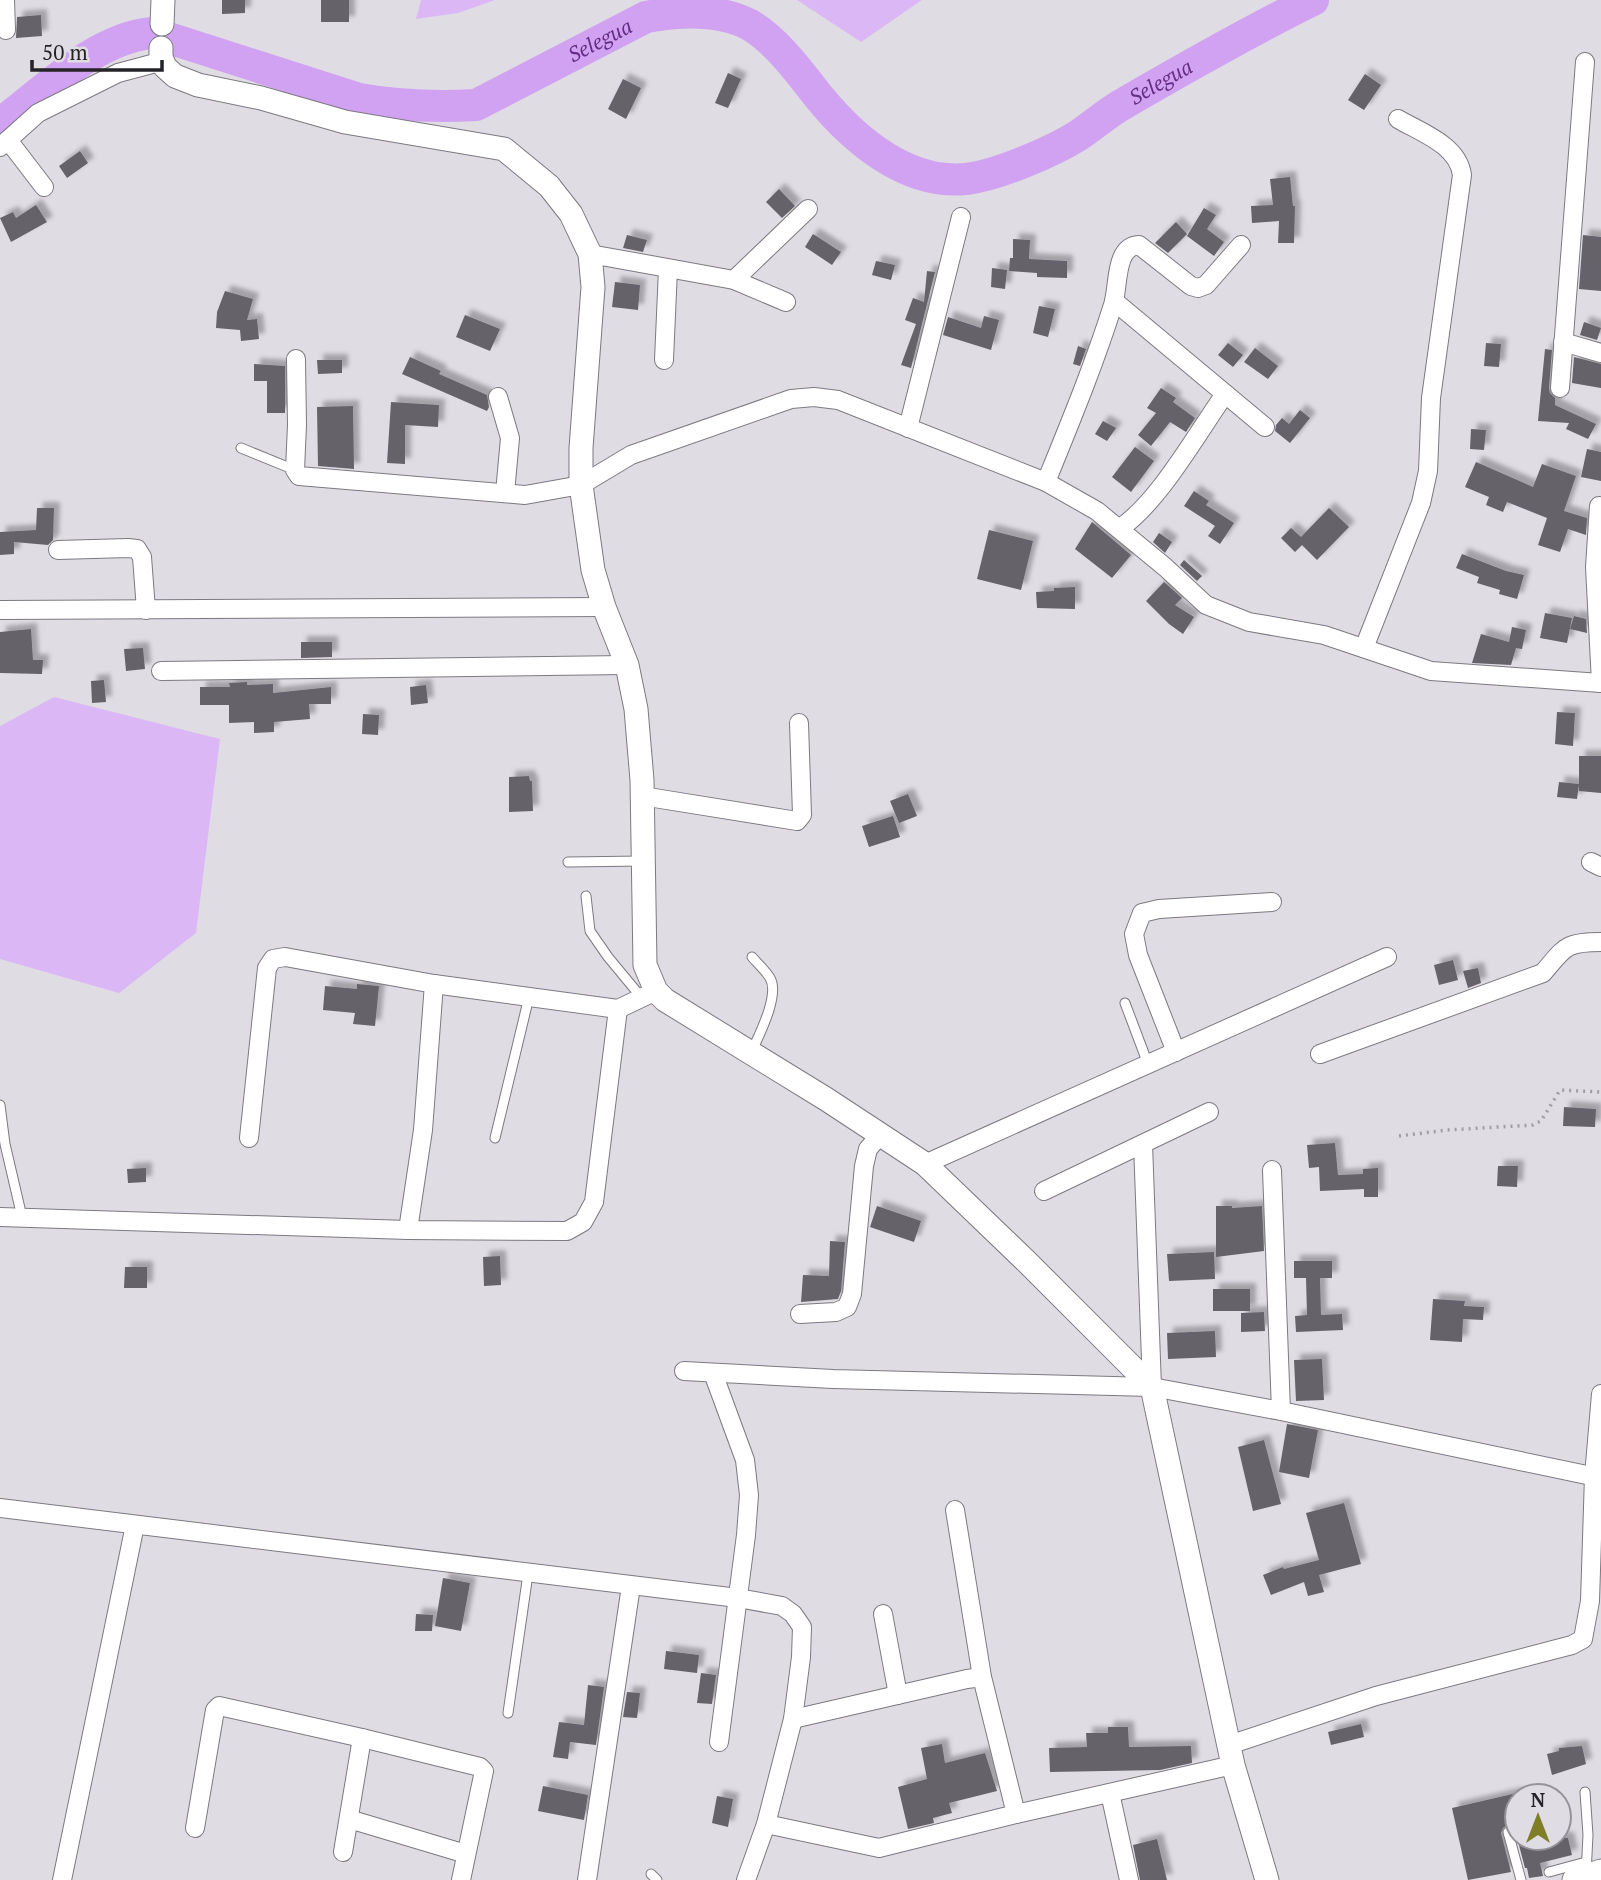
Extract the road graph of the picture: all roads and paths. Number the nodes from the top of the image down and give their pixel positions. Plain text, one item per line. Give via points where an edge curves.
1 (5, 0) edge
2 (163, 0) edge
3 (162, 24) joint
4 (6, 30) dead end
5 (162, 54) junction
6 (1585, 62) dead end
7 (1398, 119) dead end
8 (4, 144) edge
9 (44, 187) dead end
10 (808, 209) dead end
11 (961, 217) dead end
12 (1241, 245) dead end
13 (590, 254) junction
14 (668, 269) junction
15 (734, 280) junction
16 (1115, 301) junction
17 (786, 302) dead end
18 (1563, 342) junction
19 (1601, 353) edge
20 (296, 359) dead end
21 (664, 360) dead end
22 (1560, 388) dead end
23 (1225, 394) junction
24 (498, 397) dead end
25 (1265, 427) dead end
26 (908, 428) junction
27 (241, 449) dead end
28 (295, 470) junction
29 (1046, 482) junction
30 (581, 485) junction
31 (505, 493) junction
32 (1599, 506) edge
33 (1119, 529) junction
34 (58, 550) dead end
35 (604, 607) junction
36 (0, 610) edge
37 (146, 610) junction
38 (1364, 648) junction
39 (627, 666) junction
40 (161, 671) dead end
41 (1601, 683) edge
42 (799, 723) dead end
43 (642, 796) junction
44 (643, 861) junction
45 (568, 862) dead end
46 (586, 896) dead end
47 (1272, 902) dead end
48 (1601, 942) edge
49 (752, 957) dead end
50 (1387, 957) dead end
51 (434, 984) junction
52 (649, 995) junction
53 (530, 997) junction
54 (1125, 1003) dead end
55 (618, 1009) junction
56 (1176, 1052) junction
57 (751, 1053) junction
58 (1320, 1054) dead end
59 (1148, 1064) junction
60 (1601, 1093) edge
61 (0, 1105) edge
62 (1209, 1112) dead end
63 (880, 1135) junction
64 (1399, 1136) dead end
65 (249, 1138) dead end
66 (495, 1138) dead end
67 (1143, 1144) junction
68 (925, 1164) junction
69 (1272, 1170) dead end
70 (1044, 1191) dead end
71 (0, 1217) edge
72 (22, 1217) junction
73 (408, 1230) junction
74 (800, 1314) dead end
75 (684, 1371) dead end
76 (713, 1373) junction
77 (1152, 1387) junction
78 (1601, 1394) edge
79 (1281, 1410) junction
80 (1597, 1477) edge
81 (0, 1508) edge
82 (955, 1510) dead end
83 (135, 1525) junction
84 (528, 1574) junction
85 (631, 1586) junction
86 (738, 1598) junction
87 (1595, 1601) edge
88 (883, 1614) dead end
89 (982, 1677) junction
90 (898, 1695) junction
91 (508, 1713) dead end
92 (793, 1719) junction
93 (362, 1738) junction
94 (719, 1742) dead end
95 (1231, 1755) junction
96 (1585, 1792) dead end
97 (1110, 1793) junction
98 (1016, 1814) junction
99 (349, 1819) junction
100 (766, 1824) junction
101 (195, 1828) dead end
102 (343, 1852) dead end
103 (1513, 1852) edge
104 (466, 1854) junction
105 (1549, 1872) dead end
106 (1587, 1872) edge
107 (62, 1880) edge
108 (462, 1880) edge
109 (587, 1880) edge
110 (746, 1880) edge
111 (1129, 1880) edge
112 (1267, 1880) edge
113 (1521, 1880) edge

1 - 4 street
2 - 3 street
3 - 5 street
5 - 8 street via 38,113
5 - 13 street via 165,67 175,76 198,85 345,122 504,149 550,186 571,214
6 - 18 street
7 - 38 street via 1452,151 1462,175 1431,398 1428,471 1421,503
8 - 9 street
10 - 15 street
11 - 26 street
12 - 16 street via 1206,285 1198,288 1139,245 1132,246 1121,259
13 - 14 street
13 - 30 street via 593,287
14 - 15 street
14 - 21 street
15 - 17 street
16 - 23 street
16 - 29 street
18 - 19 street
18 - 22 street
20 - 28 street
23 - 25 street
23 - 33 street via 1153,498
24 - 31 street via 510,438
26 - 29 street
26 - 30 street via 838,400 791,400 631,455
27 - 28 lane
28 - 31 street via 299,476
29 - 33 street
30 - 31 street via 525,495
30 - 35 street via 593,570
32 - 41 street via 1595,567
33 - 38 street via 1206,605 1249,622 1324,635
34 - 37 street via 137,550 142,556
35 - 37 street
35 - 39 street
36 - 37 street
38 - 41 street via 1431,671
39 - 40 street
39 - 43 street via 636,709
42 - 43 street via 802,815 797,821
43 - 44 street
44 - 45 lane
44 - 52 street
46 - 52 lane via 590,931 608,957
47 - 56 street via 1142,913 1134,934 1138,955
48 - 58 street via 1576,942 1543,973
49 - 57 lane via 772,980 773,994
50 - 56 street
51 - 53 street
51 - 65 street via 285,957 273,959 267,968
51 - 73 street via 423,1130
52 - 55 street
52 - 57 street via 665,1000
53 - 55 street
53 - 66 lane
54 - 59 lane
55 - 73 street via 594,1202 583,1222 567,1231
56 - 59 street
57 - 63 street
59 - 68 street
60 - 64 path via 1560,1090 1534,1125
61 - 72 lane
62 - 67 street
63 - 68 street
63 - 74 street via 868,1149 864,1166 847,1307
67 - 70 street
67 - 77 street
68 - 77 street
69 - 79 street
71 - 72 street
72 - 73 street
75 - 76 street
76 - 77 street
76 - 86 street via 748,1479
77 - 79 street
77 - 95 street
78 - 80 street
79 - 80 street
80 - 87 street
81 - 83 street
82 - 89 street
83 - 84 street
83 - 107 street
84 - 85 street
84 - 91 lane
85 - 86 street
85 - 109 street
86 - 92 street via 782,1606 802,1627
86 - 94 street
87 - 95 street via 1583,1639 1572,1646 1376,1696
88 - 90 street
89 - 90 street
89 - 98 street
90 - 92 street
92 - 100 street
93 - 99 street
93 - 101 street via 216,1708
93 - 104 street via 484,1771
95 - 97 street
95 - 112 street
96 - 106 lane
97 - 98 street
97 - 111 street
98 - 100 street via 879,1849
99 - 102 street
99 - 104 street
100 - 110 street
103 - 113 lane
104 - 108 street
105 - 106 lane

